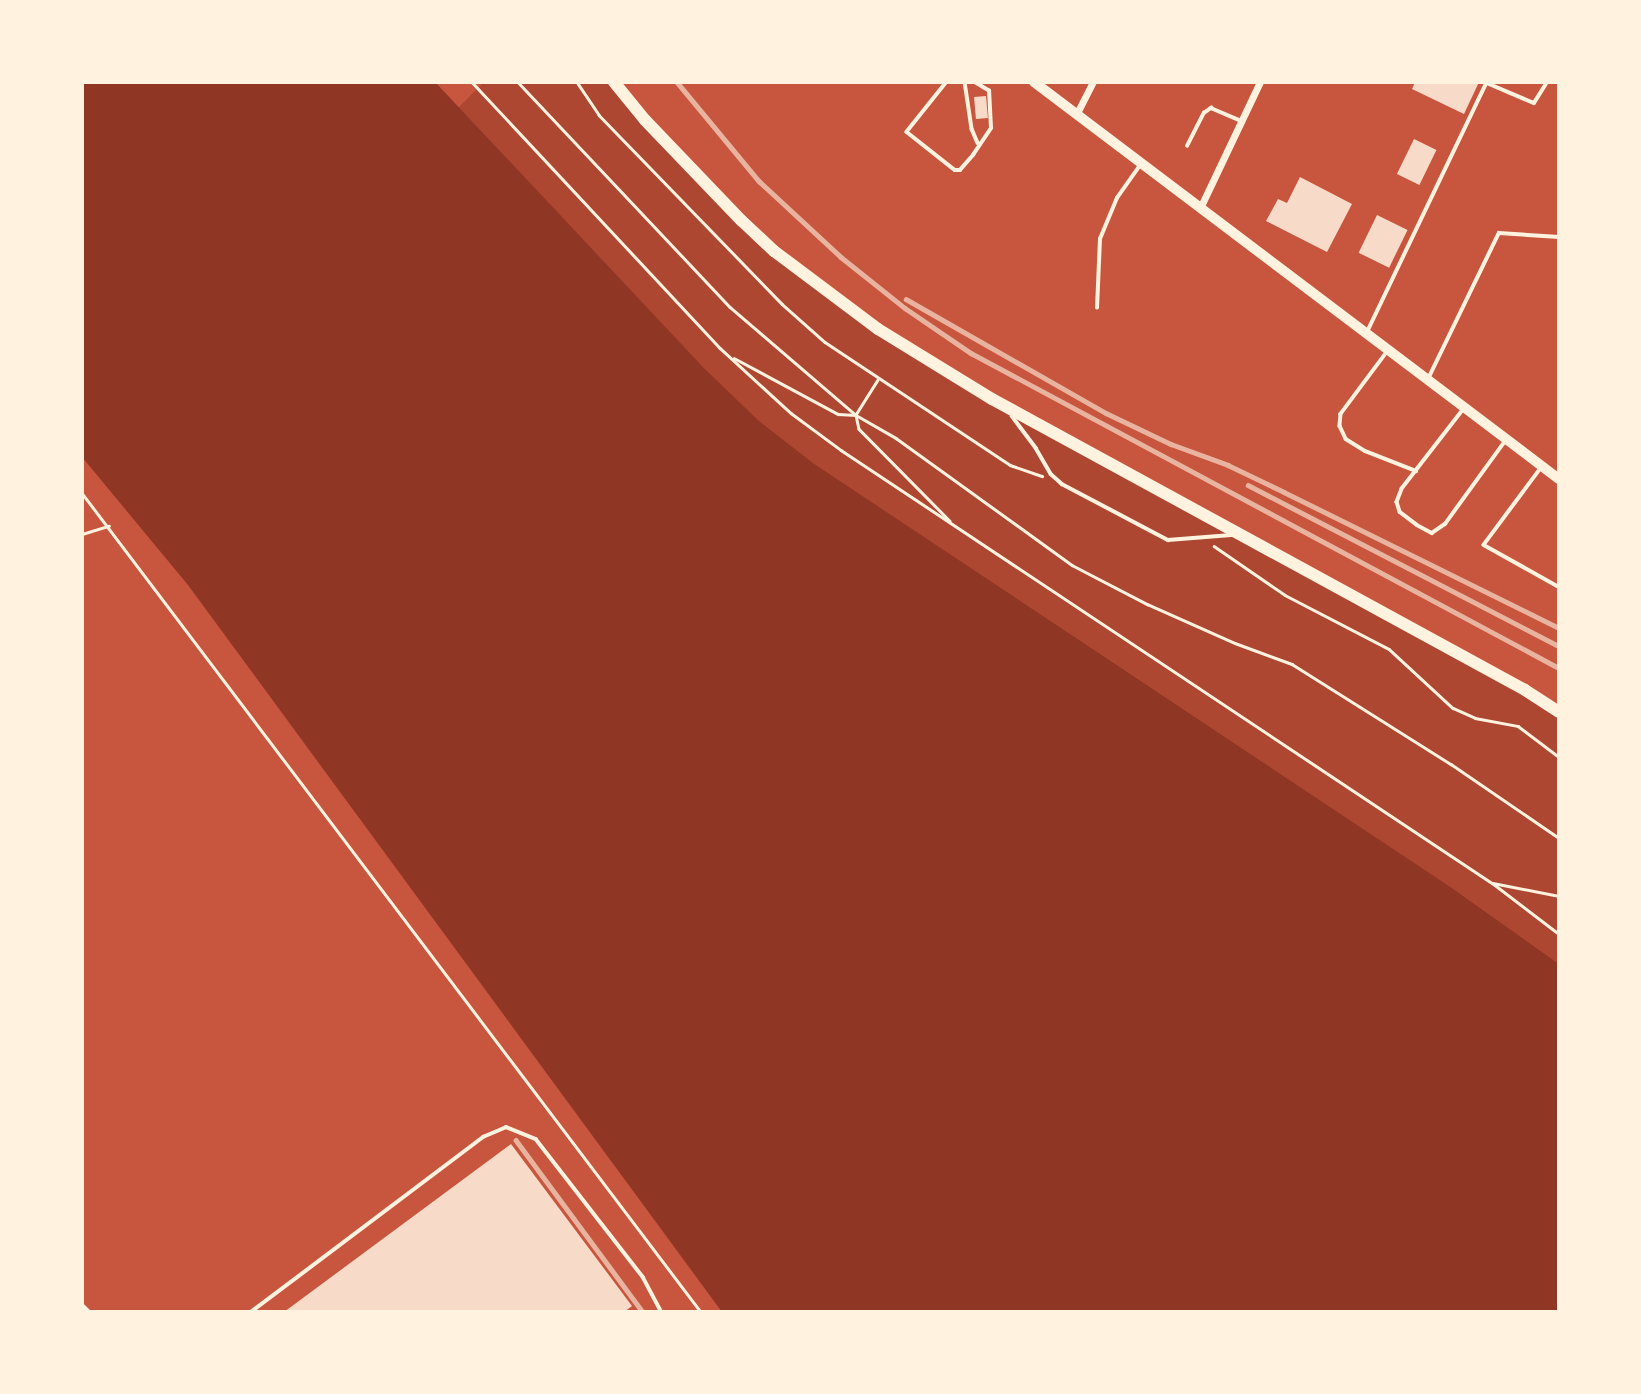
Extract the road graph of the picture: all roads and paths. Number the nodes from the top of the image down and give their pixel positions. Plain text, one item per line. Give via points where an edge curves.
1 (472, 82) edge
2 (518, 82) edge
3 (577, 82) edge
4 (614, 82) edge
5 (947, 82) edge
6 (965, 82) edge
7 (974, 82) edge
8 (1034, 82) edge
9 (1093, 82) edge
10 (1260, 82) edge
11 (1487, 82) edge
12 (1547, 82) edge
13 (1076, 115) junction
14 (1241, 121) junction
15 (978, 143) junction
16 (1187, 146) dead end
17 (1142, 163) junction
18 (1201, 206) junction
19 (1559, 237) edge
20 (1097, 308) dead end
21 (1367, 332) junction
22 (1390, 349) junction
23 (728, 355) junction
24 (1428, 379) junction
25 (878, 380) junction
26 (992, 399) junction
27 (1466, 407) junction
28 (856, 415) junction
29 (1506, 439) junction
30 (1542, 466) junction
31 (1416, 471) junction
32 (1051, 474) junction
33 (1559, 479) edge
34 (82, 493) edge
35 (109, 526) junction
36 (955, 526) junction
37 (82, 534) edge
38 (1201, 537) junction
39 (1245, 537) junction
40 (1559, 587) edge
41 (1559, 712) edge
42 (1559, 757) edge
43 (1559, 838) edge
44 (1491, 883) junction
45 (1559, 896) edge
46 (1559, 934) edge
47 (82, 1307) edge
48 (87, 1312) edge
49 (251, 1312) edge
50 (662, 1312) edge
51 (701, 1312) edge

1 - 23 path
2 - 28 path via 730,307
3 - 25 path via 599,115 782,304
4 - 26 highway via 708,188 774,251 878,329
5 - 15 lane via 907,132 909,136 955,170
6 - 15 lane
7 - 15 lane via 989,91 992,108 991,128
8 - 13 main road
9 - 13 street
10 - 14 street
11 - 12 lane via 1534,103
11 - 21 lane
13 - 17 main road
14 - 16 lane via 1211,108
14 - 18 street
17 - 18 main road
17 - 20 lane via 1117,198 1100,239
18 - 21 main road
19 - 24 lane via 1499,233
21 - 22 main road
22 - 24 main road
22 - 31 lane via 1341,414 1340,426 1346,439 1365,451
23 - 28 path via 838,414
23 - 36 path via 821,435
24 - 27 main road
25 - 28 path
25 - 32 path via 1010,465 1039,476
26 - 32 lane via 1021,426
26 - 39 highway
27 - 29 main road
27 - 31 lane
28 - 36 path via 859,429
28 - 43 path via 896,438 1072,565 1147,604 1292,664
29 - 30 main road
29 - 31 lane via 1445,524 1432,533 1399,512 1402,489
30 - 33 main road
30 - 40 lane via 1484,545
32 - 38 lane via 1168,540
34 - 35 path
35 - 37 path
35 - 51 path
36 - 44 path
38 - 39 lane
38 - 42 path via 1285,595 1389,649 1453,708 1475,718 1518,726
39 - 41 highway
44 - 45 path
44 - 46 path
47 - 48 street
49 - 50 lane via 483,1137 506,1127 536,1139 643,1277

